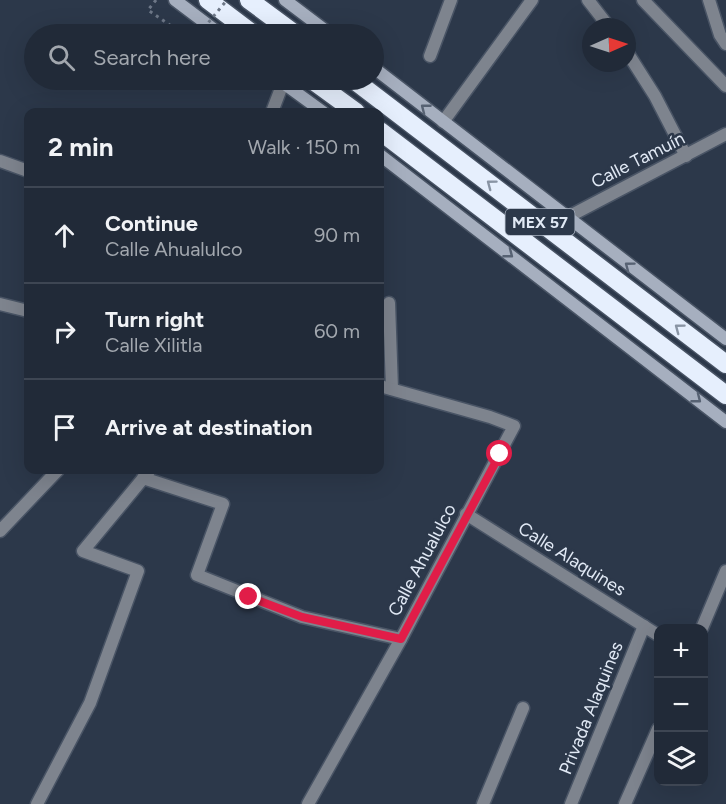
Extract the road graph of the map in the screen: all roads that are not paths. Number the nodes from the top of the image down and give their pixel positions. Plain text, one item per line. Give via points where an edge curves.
1 (175, 0) edge
2 (208, 0) edge
3 (249, 0) edge
4 (285, 0) edge
5 (451, 0) edge
6 (532, 0) edge
7 (588, 0) edge
8 (643, 0) edge
9 (709, 0) edge
10 (602, 18) edge
11 (207, 24) edge
12 (240, 24) edge
13 (281, 24) edge
14 (317, 24) edge
15 (726, 44) edge
16 (430, 56) dead end
17 (636, 66) edge
18 (384, 76) edge
19 (726, 86) edge
20 (278, 90) edge
21 (293, 90) edge
22 (326, 90) edge
23 (367, 90) edge
24 (273, 108) edge
25 (318, 108) edge
26 (350, 108) edge
27 (443, 122) junction
28 (384, 134) edge
29 (726, 134) edge
30 (686, 156) junction
31 (0, 161) edge
32 (384, 162) edge
33 (24, 170) edge
34 (566, 218) junction
35 (389, 303) dead end
36 (0, 304) edge
37 (24, 309) edge
38 (726, 339) edge
39 (726, 364) edge
40 (386, 387) edge
41 (726, 395) edge
42 (726, 422) edge
43 (54, 474) edge
44 (146, 474) edge
45 (466, 514) junction
46 (0, 531) edge
47 (726, 571) edge
48 (704, 624) edge
49 (644, 626) junction
50 (654, 632) edge
51 (401, 639) junction
52 (523, 708) dead end
53 (657, 732) edge
54 (37, 804) edge
55 (308, 804) edge
56 (483, 804) edge
57 (571, 804) edge
58 (625, 804) edge

1 - 11 street
2 - 12 highway
3 - 13 highway
4 - 14 street
5 - 16 street
6 - 27 street
7 - 10 street
8 - 19 street
9 - 15 street
17 - 30 street
27 -> 18 street
20 - 24 street
21 - 25 street
22 - 26 highway
39 -> 23 highway, MEX 57
27 - 34 street
28 - 41 highway, MEX 57
29 - 30 street, Calle Tamuín
30 - 34 street, Calle Tamuín
31 - 33 street
32 -> 42 street
38 -> 34 street
35 - 40 street
36 - 37 street
40 - 45 street, Calle Ahualulco via 513,426
43 - 46 street
44 - 51 street via 222,504 197,575 302,617
44 - 54 street via 83,551 138,571 90,703
45 - 49 street, Calle Alaquines
45 - 51 street, Calle Ahualulco
47 - 48 street
49 - 50 street, Calle Alaquines
49 - 57 street, Privada Alaquines
51 - 55 street, Calle Ahualulco
52 - 56 street
53 - 58 street

